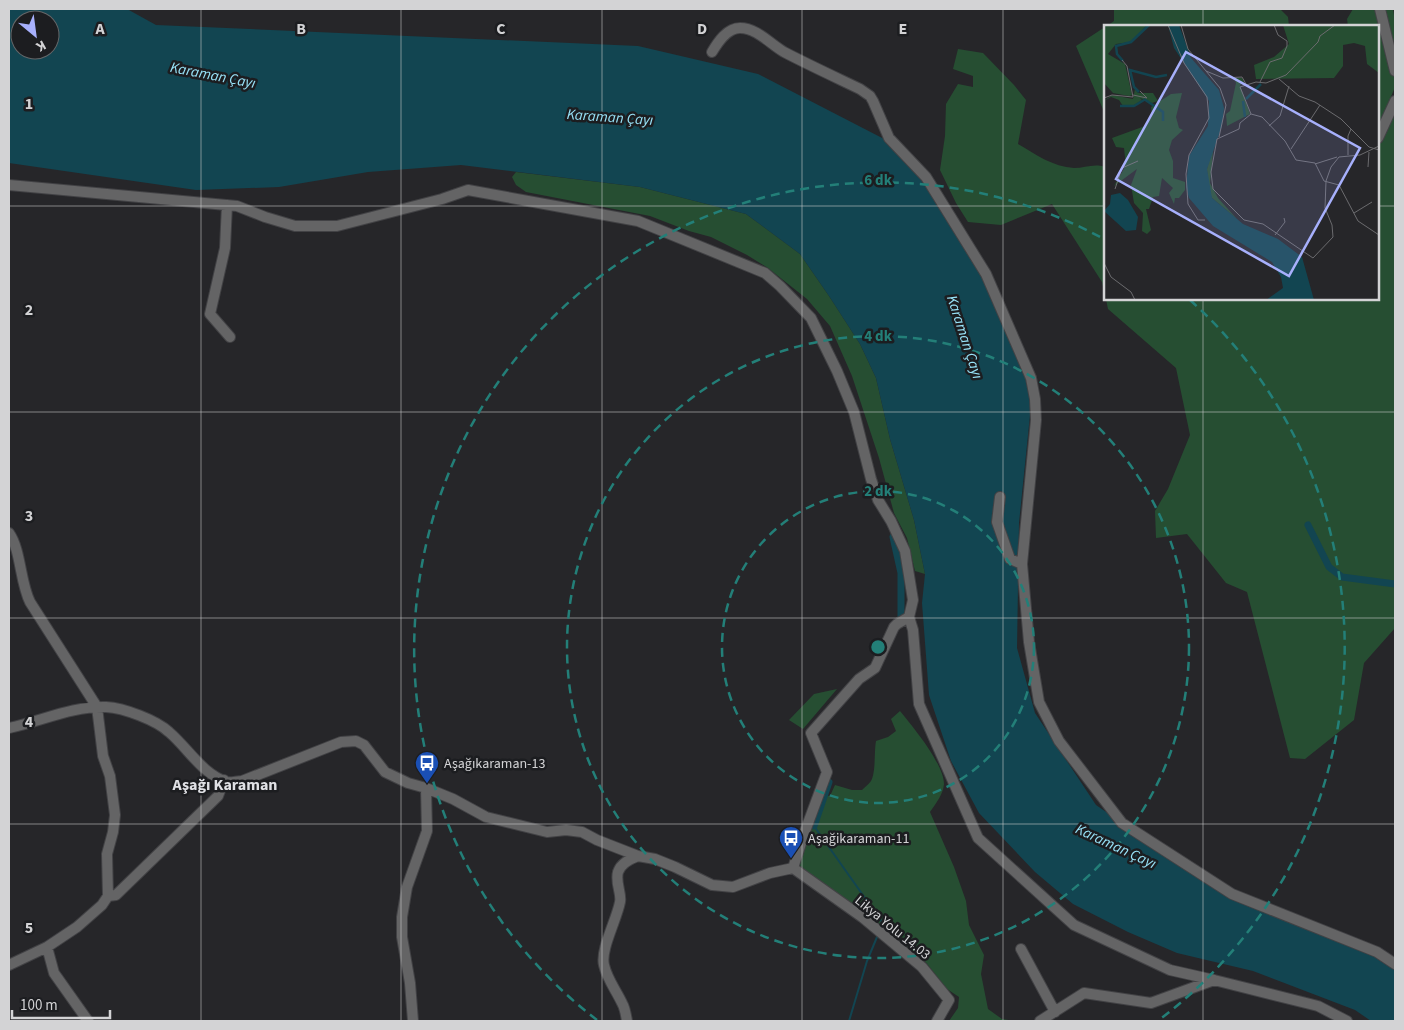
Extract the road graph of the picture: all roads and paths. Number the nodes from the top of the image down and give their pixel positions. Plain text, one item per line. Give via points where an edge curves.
1 (1380, 9) edge
2 (712, 52) dead end
3 (1395, 72) edge
4 (1395, 100) edge
5 (1379, 136) edge
6 (9, 185) edge
7 (227, 205) junction
8 (230, 337) dead end
9 (1000, 497) dead end
10 (9, 533) edge
11 (1022, 564) junction
12 (909, 617) junction
13 (97, 707) junction
14 (9, 728) edge
15 (224, 780) junction
16 (426, 788) junction
17 (638, 856) junction
18 (793, 868) junction
19 (108, 896) junction
20 (47, 948) junction
21 (1021, 949) dead end
22 (1395, 964) edge
23 (9, 965) edge
24 (1214, 980) junction
25 (1055, 1012) junction
26 (88, 1021) edge
27 (414, 1021) edge
28 (627, 1021) edge
29 (937, 1021) edge
30 (1040, 1021) edge
31 (1347, 1021) edge

1 - 3 street
2 - 11 street via 730,31 740,28 755,32 782,51 870,96 889,138 926,177 986,274 1031,378 1035,399 1036,420
4 - 5 street
6 - 7 street
7 - 8 street via 226,248 210,314
7 - 12 street via 295,226 337,226 468,190 638,221 765,273 811,318 837,371 854,412 878,500 905,550 914,600
9 - 11 street via 997,522 1010,560
10 - 13 street via 24,592
11 - 22 street via 1029,642 1039,702 1059,741 1122,823 1232,894 1377,952
12 - 18 street via 894,627 875,668 859,679 811,733 827,772
12 - 24 street via 919,704 978,838 1074,925 1170,970
13 - 14 street via 77,708
13 - 15 street via 153,721 169,732 196,761
13 - 19 street via 115,815 107,854
15 - 16 street via 242,781 341,742 356,741 364,745 385,772
15 - 19 street via 218,796 116,895
16 - 17 street via 486,817 548,832 582,832
16 - 27 street via 427,831 407,887 402,916
17 - 18 street via 662,862 712,885 733,888 770,873
17 - 28 street via 625,861 618,871 620,900 603,954 604,965
18 - 29 street, Likya Yolu 14.03 via 862,917 922,967 949,1000
19 - 20 street via 95,912
20 - 23 street
20 - 26 street via 54,973
21 - 25 street
24 - 25 street via 1151,1003 1084,993
24 - 31 street via 1318,1006
25 - 30 street

